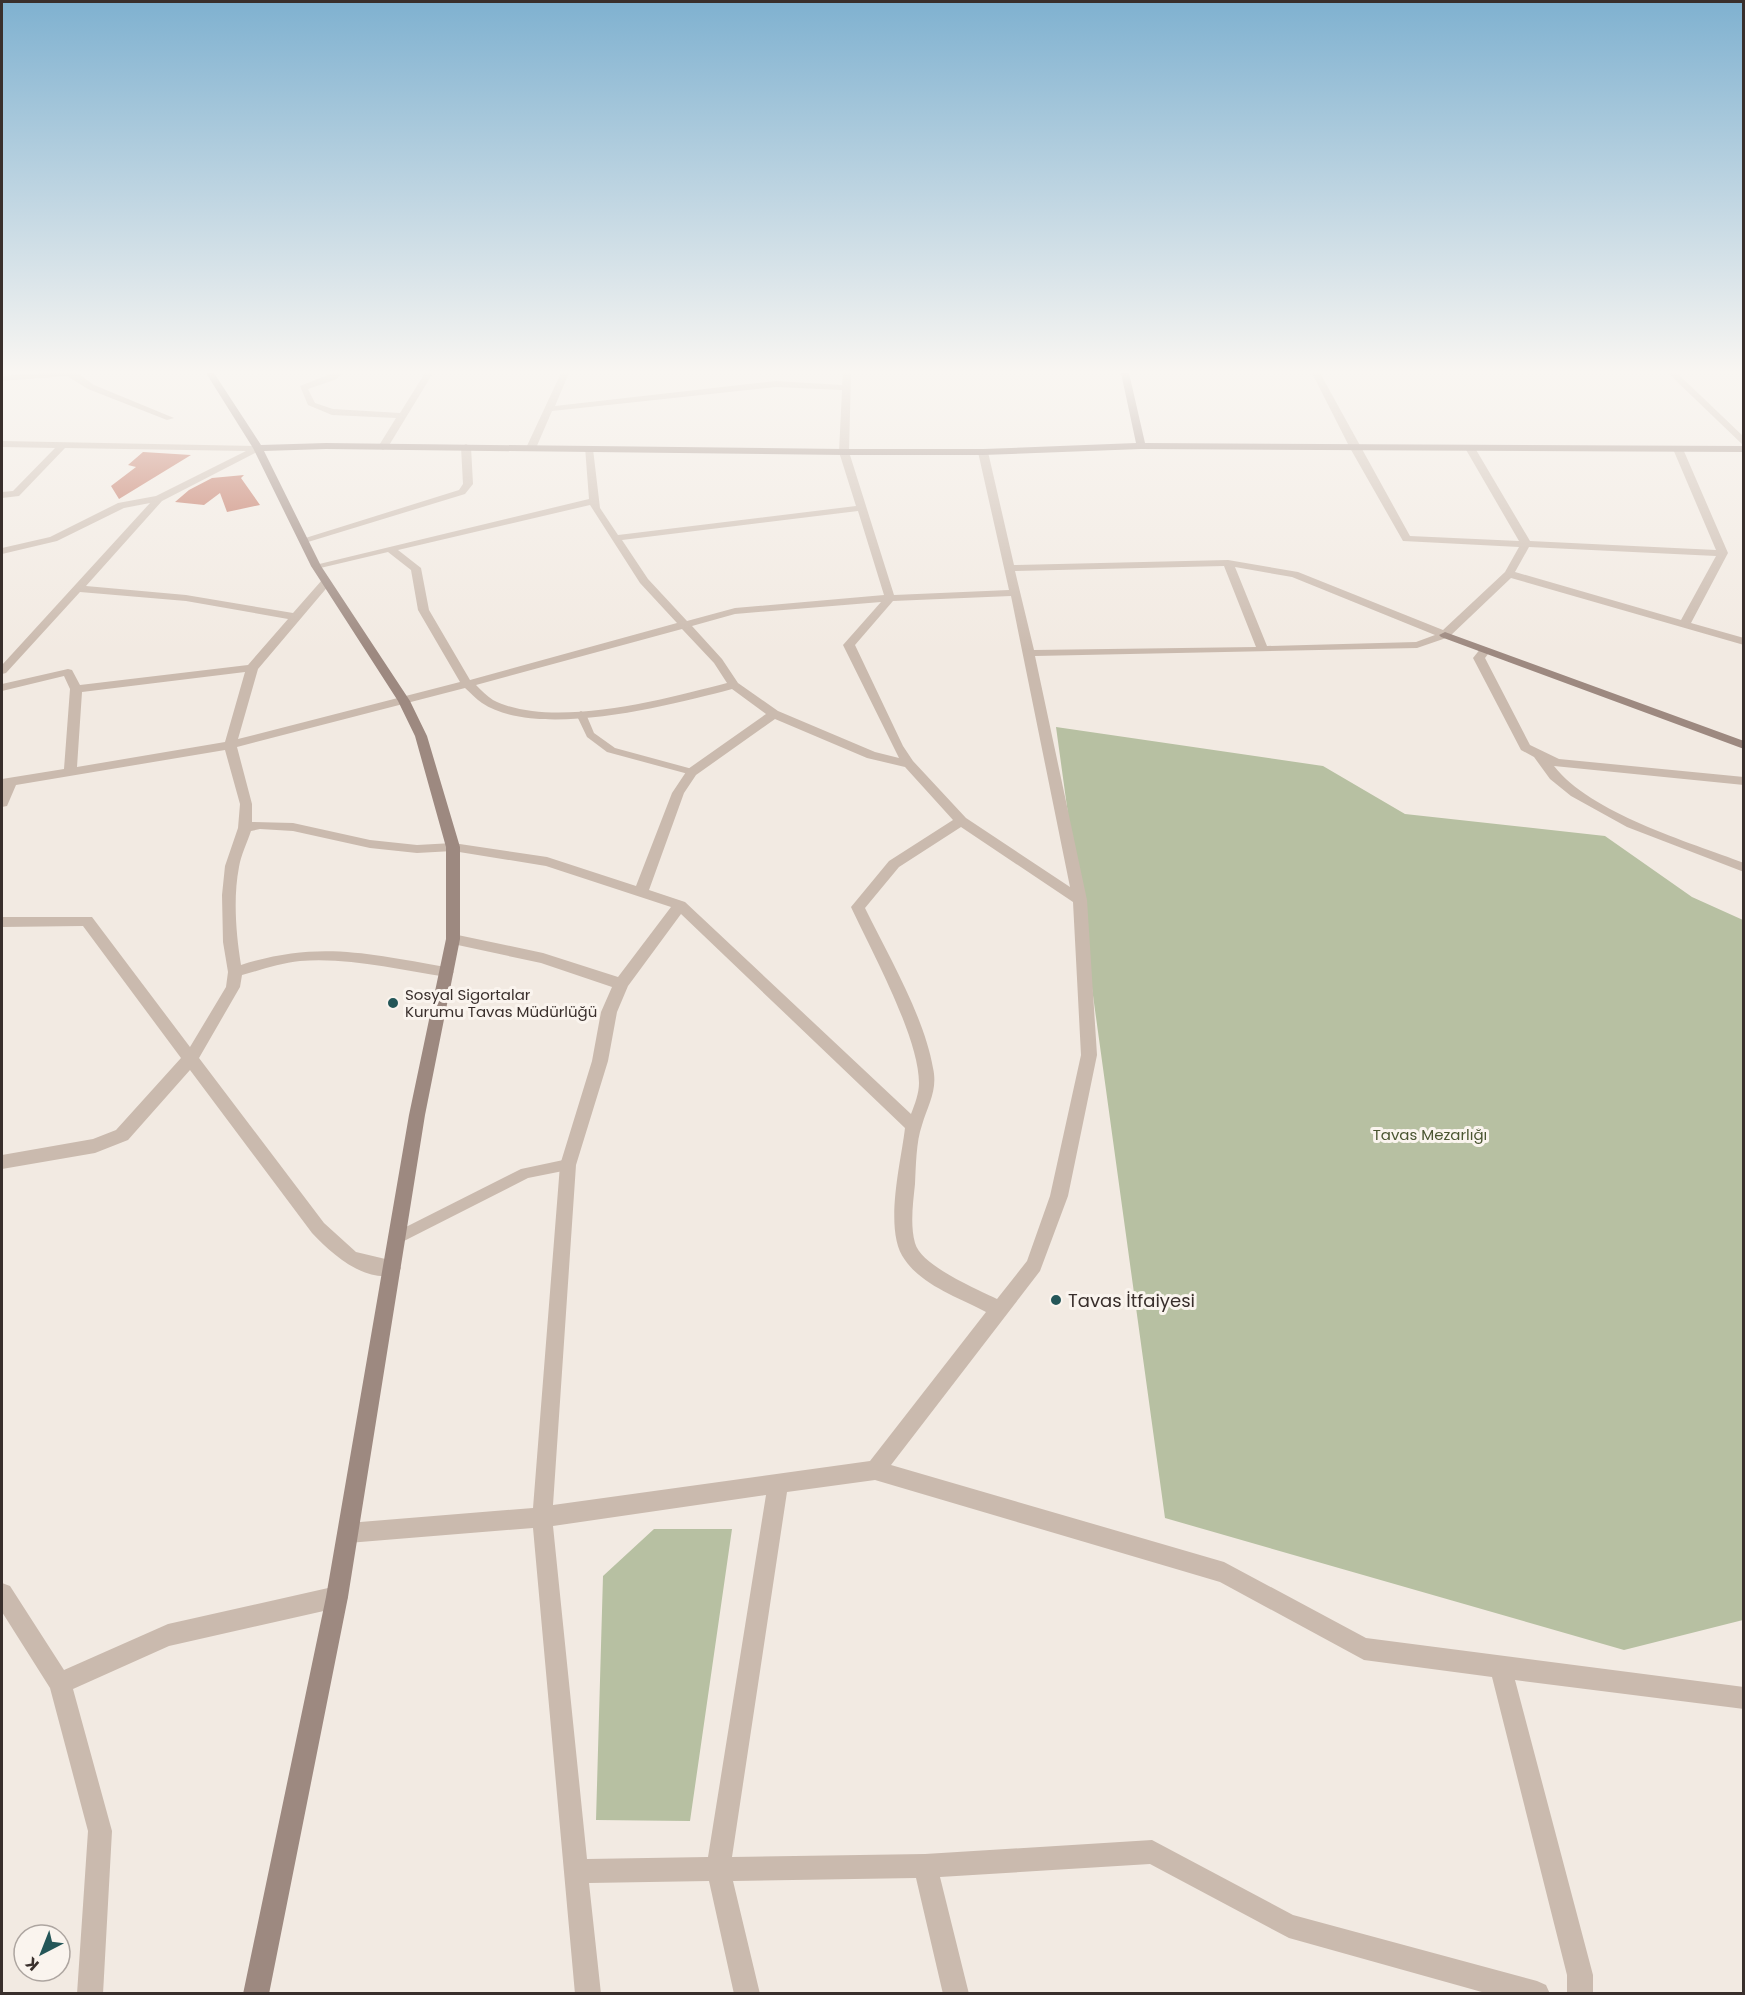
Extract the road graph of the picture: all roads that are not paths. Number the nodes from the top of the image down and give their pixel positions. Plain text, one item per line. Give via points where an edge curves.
1 (43, 466) edge
2 (223, 466) edge
3 (267, 466) edge
4 (467, 466) edge
5 (590, 466) edge
6 (849, 466) edge
7 (986, 466) edge
8 (1365, 466) edge
9 (1481, 466) edge
10 (1685, 466) edge
11 (2, 495) edge
12 (159, 499) junction
13 (594, 501) junction
14 (862, 508) junction
15 (615, 538) junction
16 (303, 540) junction
17 (1527, 544) junction
18 (390, 549) junction
19 (2, 551) edge
20 (1723, 553) junction
21 (1228, 563) junction
22 (316, 566) junction
23 (1009, 568) junction
24 (1509, 574) junction
25 (326, 582) junction
26 (77, 588) junction
27 (1014, 593) junction
28 (890, 598) junction
29 (296, 616) junction
30 (683, 625) junction
31 (1684, 625) junction
32 (1445, 635) junction
33 (1743, 642) edge
34 (1263, 650) junction
35 (1485, 650) junction
36 (1029, 652) junction
37 (252, 668) junction
38 (2, 671) edge
39 (467, 684) junction
40 (734, 685) junction
41 (2, 687) edge
42 (76, 689) junction
43 (404, 701) junction
44 (581, 714) junction
45 (774, 714) junction
46 (1743, 745) edge
47 (230, 746) junction
48 (1539, 757) junction
49 (909, 764) junction
50 (70, 771) junction
51 (692, 772) junction
52 (1743, 781) edge
53 (6, 783) edge
54 (2, 803) edge
55 (961, 821) junction
56 (245, 828) junction
57 (453, 847) junction
58 (1743, 868) edge
59 (641, 892) junction
60 (1080, 900) junction
61 (681, 905) junction
62 (2, 922) edge
63 (453, 939) junction
64 (235, 972) junction
65 (447, 972) junction
66 (621, 984) junction
67 (191, 1058) junction
68 (913, 1126) junction
69 (2, 1161) edge
70 (568, 1165) junction
71 (397, 1238) junction
72 (392, 1268) junction
73 (1000, 1310) junction
74 (875, 1470) junction
75 (778, 1484) junction
76 (543, 1517) junction
77 (348, 1533) junction
78 (2, 1594) edge
79 (338, 1597) junction
80 (1501, 1666) junction
81 (60, 1683) junction
82 (1743, 1698) edge
83 (926, 1866) junction
84 (718, 1869) junction
85 (575, 1871) junction
86 (90, 1994) edge
87 (256, 1994) edge
88 (588, 1994) edge
89 (747, 1994) edge
90 (956, 1994) edge
91 (1537, 1994) edge
92 (1580, 1994) edge

1 - 11 street via 16,494
2 - 12 street
3 - 16 street
4 - 16 street via 468,484 462,492
5 - 13 street
6 - 14 street
7 - 23 street
8 - 17 street via 1407,539
9 - 17 street
10 - 20 street
12 - 19 street via 121,504 53,539
12 - 26 street
13 - 15 street
13 - 18 street
14 - 15 street
14 - 28 street
15 - 30 street via 644,581
16 - 22 street
17 - 20 street
17 - 24 street
18 - 22 street
18 - 39 street via 416,568 424,612
20 - 31 street
21 - 23 street
21 - 32 street via 1294,574
21 - 34 street
22 - 25 street
23 - 27 street
24 - 31 street
24 - 32 street
25 - 29 street
25 - 43 street
26 - 29 street via 186,598
26 - 38 street
27 - 28 street
27 - 36 street
28 - 30 street via 735,611
28 - 49 street via 849,645
29 - 37 street
30 - 39 street
30 - 40 street via 718,661
31 - 33 street
32 - 34 street via 1417,645
32 - 35 street
34 - 36 street
35 - 46 street
35 - 48 street via 1479,658 1525,747
36 - 60 street
37 - 42 street
37 - 47 street
39 - 43 street
39 - 44 street via 483,698 519,713
40 - 44 street via 661,704
40 - 45 street
41 - 42 street via 68,672
42 - 50 street
43 - 47 street
43 - 57 street via 421,736
44 - 51 lane via 590,735 611,750
45 - 49 street via 871,755
45 - 51 street
47 - 50 street
47 - 56 street via 246,804
48 - 52 street via 1556,763
48 - 58 street via 1556,779 1580,796 1633,823
49 - 55 street
50 - 53 street
51 - 59 street via 678,793
53 - 54 street
55 - 60 street
55 - 68 street via 894,864 858,907 919,1044 928,1081
56 - 57 street via 293,827 393,848
56 - 64 street via 232,866 229,895
57 - 59 street via 548,862
57 - 63 street
59 - 61 street
60 - 73 street via 1089,1056 1056,1205 1034,1265
61 - 66 street
61 - 68 street
62 - 67 street via 87,921
63 - 65 street
63 - 66 street via 543,958
64 - 65 street via 279,959 313,955 356,957
64 - 67 street via 233,987
65 - 71 street via 417,1115
66 - 70 street via 609,1012 600,1061
67 - 69 street via 128,1130 114,1140
67 - 72 street via 318,1228 350,1259
68 - 73 street via 904,1198 904,1237 910,1253 927,1268
70 - 71 lane via 526,1173
70 - 76 street
71 - 72 street
72 - 77 street
73 - 74 street
74 - 75 street
74 - 80 street via 1224,1573 1364,1649
75 - 76 street
75 - 84 street
76 - 77 street
76 - 85 street
77 - 79 street
78 - 81 street
79 - 81 street via 168,1635
79 - 87 street
80 - 82 street
80 - 92 street via 1580,1975
81 - 86 street via 99,1831
83 - 84 street
83 - 90 street
83 - 91 street via 1152,1852 1289,1926
84 - 85 street
84 - 89 street
85 - 88 street

